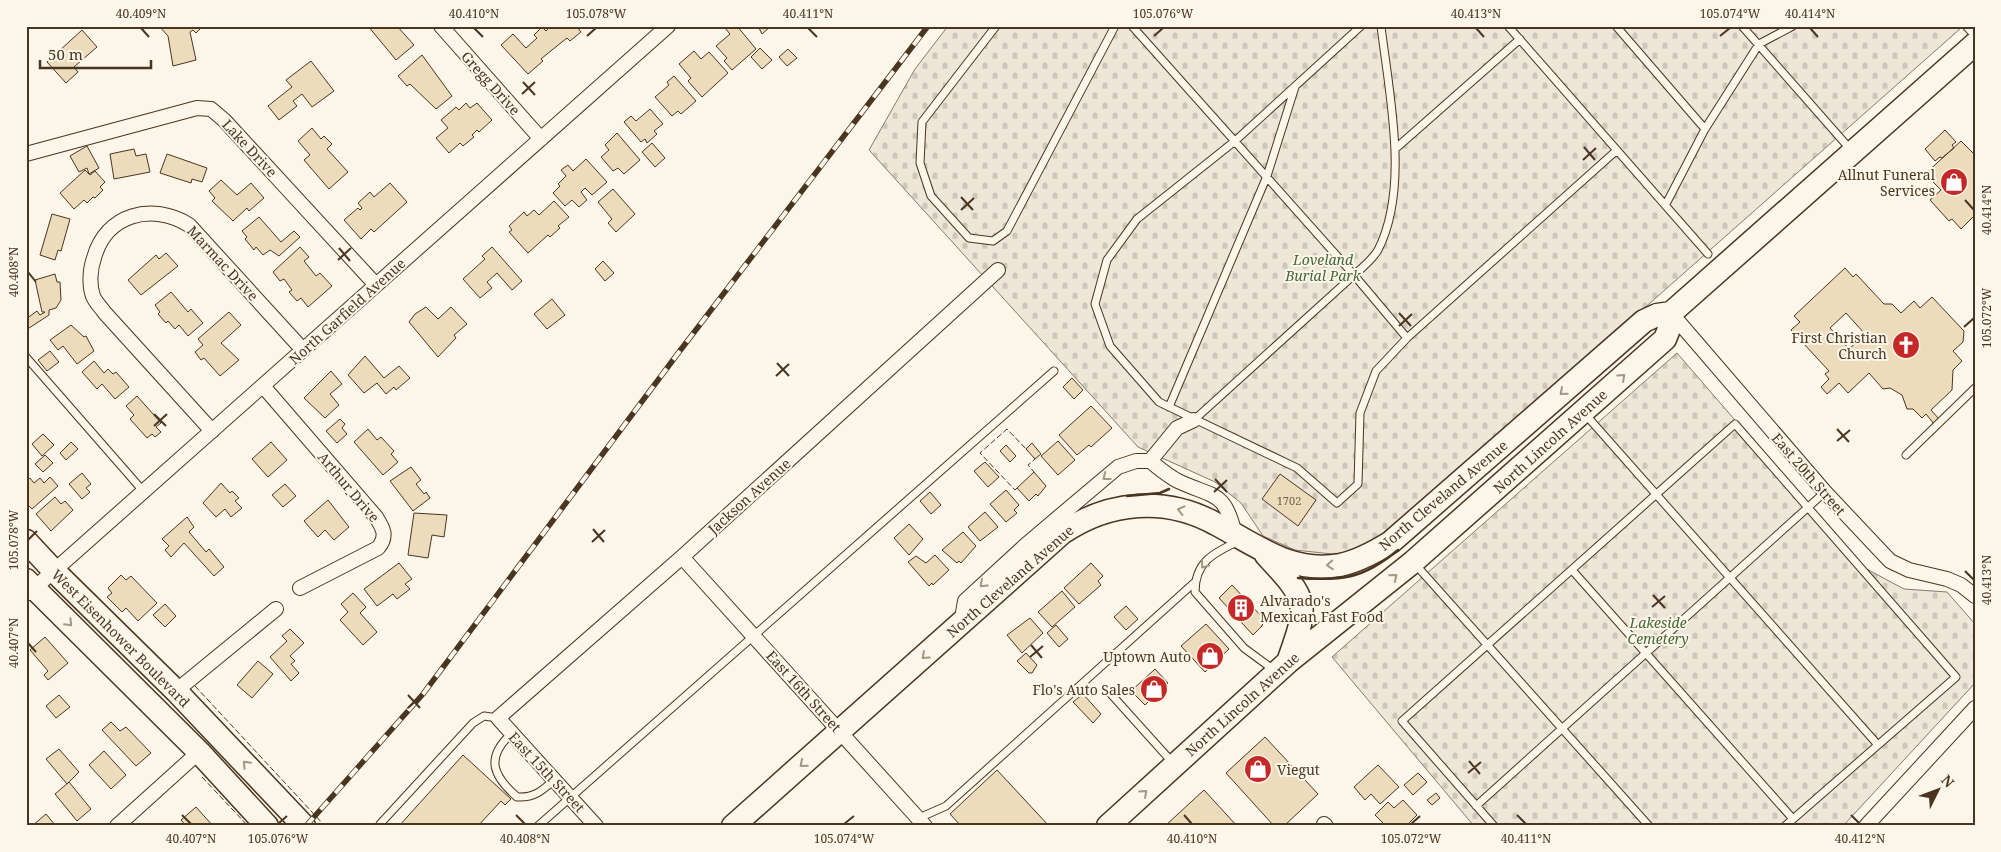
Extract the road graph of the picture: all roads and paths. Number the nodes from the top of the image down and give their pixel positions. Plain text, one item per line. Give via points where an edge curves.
1 (441, 26) edge
2 (668, 26) edge
3 (996, 26) edge
4 (1115, 26) edge
5 (1132, 26) edge
6 (1361, 26) edge
7 (1381, 26) edge
8 (1508, 26) edge
9 (1616, 26) edge
10 (1742, 26) edge
11 (1793, 26) edge
12 (1966, 26) edge
13 (1975, 36) edge
14 (1520, 39) junction
15 (1758, 44) junction
16 (1975, 44) edge
17 (1295, 86) junction
18 (1705, 129) junction
19 (542, 139) junction
20 (1235, 141) junction
21 (1395, 149) junction
22 (1617, 150) junction
23 (1853, 152) junction
24 (26, 154) edge
25 (1267, 176) junction
26 (1666, 204) junction
27 (1708, 254) dead end
28 (998, 270) dead end
29 (1354, 275) junction
30 (376, 286) junction
31 (1671, 313) junction
32 (1407, 338) junction
33 (303, 350) junction
34 (26, 357) edge
35 (1054, 371) dead end
36 (264, 386) junction
37 (1975, 388) edge
38 (1168, 407) junction
39 (1583, 412) junction
40 (1194, 420) junction
41 (212, 431) junction
42 (1906, 455) dead end
43 (1150, 461) junction
44 (144, 492) junction
45 (1825, 492) junction
46 (1656, 494) junction
47 (1808, 507) junction
48 (1240, 537) junction
49 (26, 541) edge
50 (1262, 552) junction
51 (682, 557) junction
52 (1413, 562) junction
53 (1572, 570) junction
54 (54, 571) junction
55 (1730, 578) junction
56 (1195, 582) junction
57 (29, 588) edge
58 (300, 588) dead end
59 (1975, 596) edge
60 (276, 609) dead end
61 (961, 624) junction
62 (755, 636) junction
63 (1488, 645) junction
64 (1646, 653) junction
65 (1282, 667) junction
66 (176, 691) junction
67 (1110, 693) dead end
68 (1975, 708) edge
69 (498, 718) junction
70 (1562, 729) junction
71 (841, 731) junction
72 (511, 734) junction
73 (1878, 745) junction
74 (199, 752) junction
75 (1174, 765) junction
76 (554, 780) junction
77 (570, 797) junction
78 (1476, 806) junction
79 (261, 818) edge
80 (1793, 819) junction
81 (922, 823) edge
82 (380, 824) dead end
83 (117, 826) edge
84 (304, 826) edge
85 (538, 826) edge
86 (596, 826) edge
87 (733, 826) edge
88 (1108, 826) edge
89 (1494, 826) edge
90 (1649, 826) edge
91 (1785, 826) edge
92 (1866, 826) edge

1 - 19 street, Gregg Drive
2 - 19 street, North Garfield Avenue
3 - 4 lane via 922,122 920,163 931,196 969,238 992,241 1007,230
5 - 20 lane
6 - 17 lane
7 - 21 lane
8 - 14 lane
9 - 18 lane
10 - 15 lane
11 - 15 lane
12 - 13 lane
14 - 21 lane
14 - 22 lane
15 - 18 lane
15 - 23 lane
16 - 23 highway
17 - 20 lane
17 - 25 lane
18 - 26 lane
19 - 30 street, North Garfield Avenue
20 - 25 lane
20 - 38 lane via 1137,219 1107,260 1095,304 1110,346 1159,402
21 - 29 lane via 1392,206 1377,251
22 - 26 lane
22 - 32 lane
23 - 31 highway
24 - 30 street, Lake Drive via 197,108 211,109
25 - 29 lane
25 - 38 lane
26 - 27 lane
28 - 51 street, Jackson Avenue
29 - 32 lane
29 - 40 lane
30 - 33 street, North Garfield Avenue
39 -> 31 highway, North Lincoln Avenue via 1665,339 1670,329
31 - 45 street, East 20th Street
31 -> 50 highway, North Cleveland Avenue via 1644,321 1391,542 1367,556 1339,565 1302,565
32 - 40 lane via 1376,371 1360,413 1358,484 1337,503 1297,468
33 - 36 street, North Garfield Avenue
33 - 41 street, Marmac Drive via 189,225 168,215 153,213 125,218 112,228 102,237 92,265 90,281 93,296
34 - 44 lane
35 - 62 lane
36 - 41 street, North Garfield Avenue
36 - 58 street, Arthur Drive via 384,530 383,542 378,548
37 - 42 lane
38 - 40 lane
39 - 46 lane
39 - 52 highway, North Lincoln Avenue
40 - 43 street via 1177,428
41 - 44 street, North Garfield Avenue
43 - 48 street via 1176,480 1210,492 1223,501
43 -> 61 street via 1136,461 1118,467 1028,543 965,601
44 - 54 street, North Garfield Avenue
45 - 47 lane
45 - 59 street, East 20th Street via 1890,561 1961,585
46 - 47 lane via 1735,424
46 - 53 lane
46 - 55 lane
47 - 55 lane
47 - 73 lane via 1956,677
48 - 50 highway, North Cleveland Avenue
48 -> 56 lane via 1203,562
48 -> 61 highway, North Cleveland Avenue via 1197,514 1161,506 1125,506 1097,514 1062,533
49 - 54 highway, West Eisenhower Boulevard
50 - 65 highway via 1290,581 1303,610 1301,625
51 - 62 street, East 16th Street
51 - 69 street, Jackson Avenue
52 - 63 lane
65 -> 52 highway, North Lincoln Avenue
53 - 63 lane
53 - 64 lane
54 - 57 street, North Garfield Avenue
54 - 66 highway, West Eisenhower Boulevard
55 - 64 lane
55 - 73 lane
56 - 65 lane via 1195,592 1244,648
56 - 81 lane via 946,806
57 -> 74 highway, West Eisenhower Boulevard
60 - 66 street
61 -> 71 highway, North Cleveland Avenue
62 - 71 street, East 16th Street
62 - 77 lane
63 - 70 lane
63 - 78 lane via 1402,721
64 - 70 lane
64 - 80 lane
65 - 75 highway, North Lincoln Avenue
84 -> 66 highway, West Eisenhower Boulevard
67 - 75 lane
68 - 92 street
69 - 72 street, East 15th Street
69 - 82 lane via 484,716 473,723
70 - 78 lane
70 - 90 lane
71 - 81 street, East 16th Street
71 -> 87 highway, North Cleveland Avenue
72 - 76 street, East 15th Street
72 - 76 lane via 497,751 493,763 507,789 517,797 528,798 540,793
73 - 80 lane
74 - 79 highway, West Eisenhower Boulevard
74 - 83 street
88 -> 75 highway, North Lincoln Avenue
76 - 77 street, East 15th Street
77 - 85 lane
77 - 86 street, East 15th Street
78 - 89 lane
80 - 91 lane

